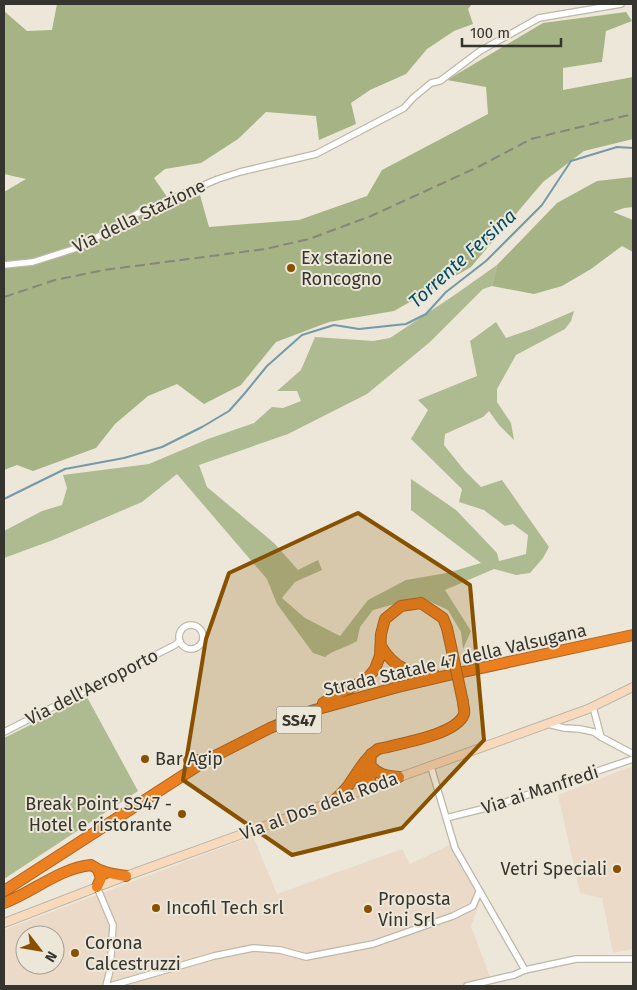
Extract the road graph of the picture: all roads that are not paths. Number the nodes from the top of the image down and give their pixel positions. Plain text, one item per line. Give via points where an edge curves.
1 (621, 4) edge
2 (4, 265) edge
3 (633, 635) edge
4 (180, 641) junction
5 (633, 641) edge
6 (381, 646) junction
7 (448, 675) junction
8 (633, 687) edge
9 (592, 707) junction
10 (311, 711) junction
11 (548, 724) junction
12 (4, 732) edge
13 (601, 737) junction
14 (633, 754) edge
15 (633, 759) edge
16 (189, 760) dead end
17 (207, 760) junction
18 (366, 764) junction
19 (431, 767) junction
20 (399, 777) junction
21 (148, 787) dead end
22 (366, 789) junction
23 (334, 801) junction
24 (143, 802) junction
25 (446, 818) junction
26 (98, 870) junction
27 (126, 876) junction
28 (98, 887) junction
29 (4, 892) edge
30 (479, 892) junction
31 (4, 896) edge
32 (4, 902) edge
33 (4, 923) edge
34 (633, 959) edge
35 (525, 970) junction
36 (106, 986) edge
37 (110, 986) edge
38 (467, 986) edge

1 - 2 street, Via della Stazione via 539,18 480,51 440,81 432,83 404,108 316,154 218,178 138,213 80,247 33,262
3 - 7 highway, Strada Statale 47 della Valsugana / SS47
4 - 4 street via 185,648 193,649 200,646 203,634 195,626 187,626 180,634
4 - 12 street, Via dell'Aeroporto
5 - 31 highway, Strada Statale 47 della Valsugana / SS47 via 399,691 312,714 220,759
6 - 7 highway via 400,668 422,674
6 - 10 highway via 375,669 366,680
6 - 18 highway, bridge via 386,619 401,606 421,603 443,618 464,713 458,722 444,731 378,749
7 - 10 highway, Strada Statale 47 della Valsugana / SS47
8 - 9 main road, Via al Dos dela Roda
9 - 11 main road, Via al Dos dela Roda
9 - 13 street, Via ai Manfredi
10 - 17 highway, Strada Statale 47 della Valsugana / SS47
11 - 13 street, Via ai Manfredi via 594,732
11 - 19 main road, Via al Dos dela Roda
13 - 14 street, Via ai Manfredi
15 - 25 street, Via ai Manfredi via 494,806
16 - 17 highway
17 - 24 highway, Strada Statale 47 della Valsugana / SS47
18 - 20 highway via 384,776
18 - 22 highway via 372,773
18 - 23 highway
19 - 20 main road, Via al Dos dela Roda
19 - 25 street
20 - 22 main road, Via al Dos dela Roda
21 - 24 highway
22 - 23 main road, Via al Dos dela Roda
23 - 27 main road, Via al Dos dela Roda
24 - 29 highway, Strada Statale 47 della Valsugana / SS47
25 - 30 street via 455,848
26 - 27 highway
26 - 28 highway via 101,878
26 - 32 highway via 91,865 78,866
27 - 28 main road, Via al Dos dela Roda
28 - 33 main road, Via al Dos dela Roda
28 - 36 street via 113,925
30 - 35 street
30 - 37 street via 473,906 453,916 373,944 306,957 280,950 253,948
34 - 35 street via 576,959
35 - 38 street

